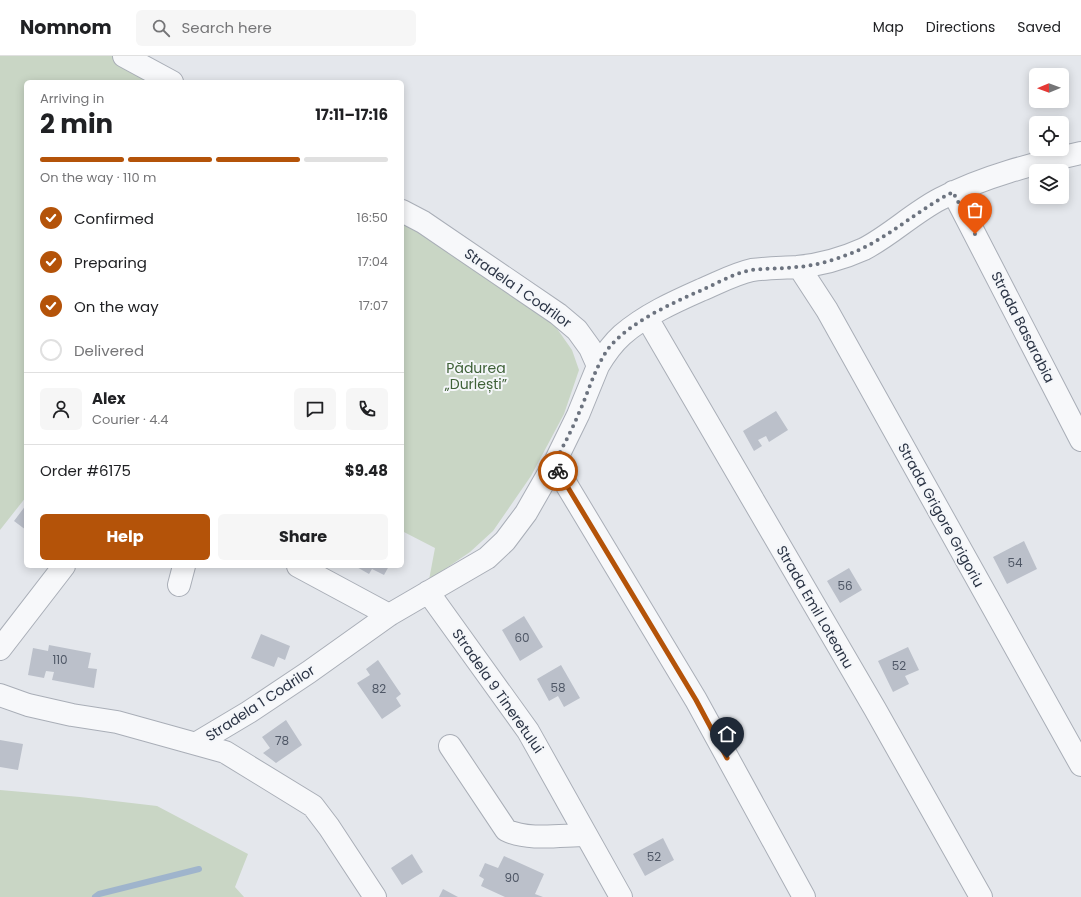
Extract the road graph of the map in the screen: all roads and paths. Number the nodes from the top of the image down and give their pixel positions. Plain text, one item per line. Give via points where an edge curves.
1 (124, 56) edge
2 (168, 80) edge
3 (1081, 153) edge
4 (953, 192) junction
5 (404, 212) edge
6 (799, 267) junction
7 (647, 318) junction
8 (598, 366) junction
9 (1081, 440) edge
10 (554, 464) junction
11 (62, 568) edge
12 (302, 568) edge
13 (428, 592) junction
14 (389, 615) junction
15 (0, 649) edge
16 (0, 696) edge
17 (197, 743) junction
18 (450, 746) dead end
19 (1081, 764) edge
20 (586, 834) junction
21 (375, 897) edge
22 (621, 897) edge
23 (804, 897) edge
24 (981, 897) edge

1 - 2 street
3 - 4 street via 993,177
4 - 6 street via 864,249 834,260
4 - 9 street, Strada Basarabia
5 - 8 street, Stradela 1 Codrilor via 423,222 558,314 577,330 590,348
6 - 7 street via 752,270 730,277 682,298
6 - 19 street, Strada Grigore Grigoriu via 827,310
7 - 8 street via 622,335 608,349
7 - 24 street, Strada Emil Loteanu via 875,709
8 - 10 street, Stradela 1 Codrilor via 578,416
10 - 13 street, Stradela 1 Codrilor via 526,513 505,541 487,558
10 - 23 street via 696,700
11 - 15 street
12 - 14 street
13 - 14 street, Stradela 1 Codrilor
13 - 20 street, Stradela 9 Tineretului via 528,731
14 - 17 street, Stradela 1 Codrilor via 249,712
16 - 17 street, Stradela 1 Codrilor via 28,705 117,722
17 - 21 street via 225,752 313,806
18 - 20 street via 506,830 525,836
20 - 22 street, Stradela 9 Tineretului

